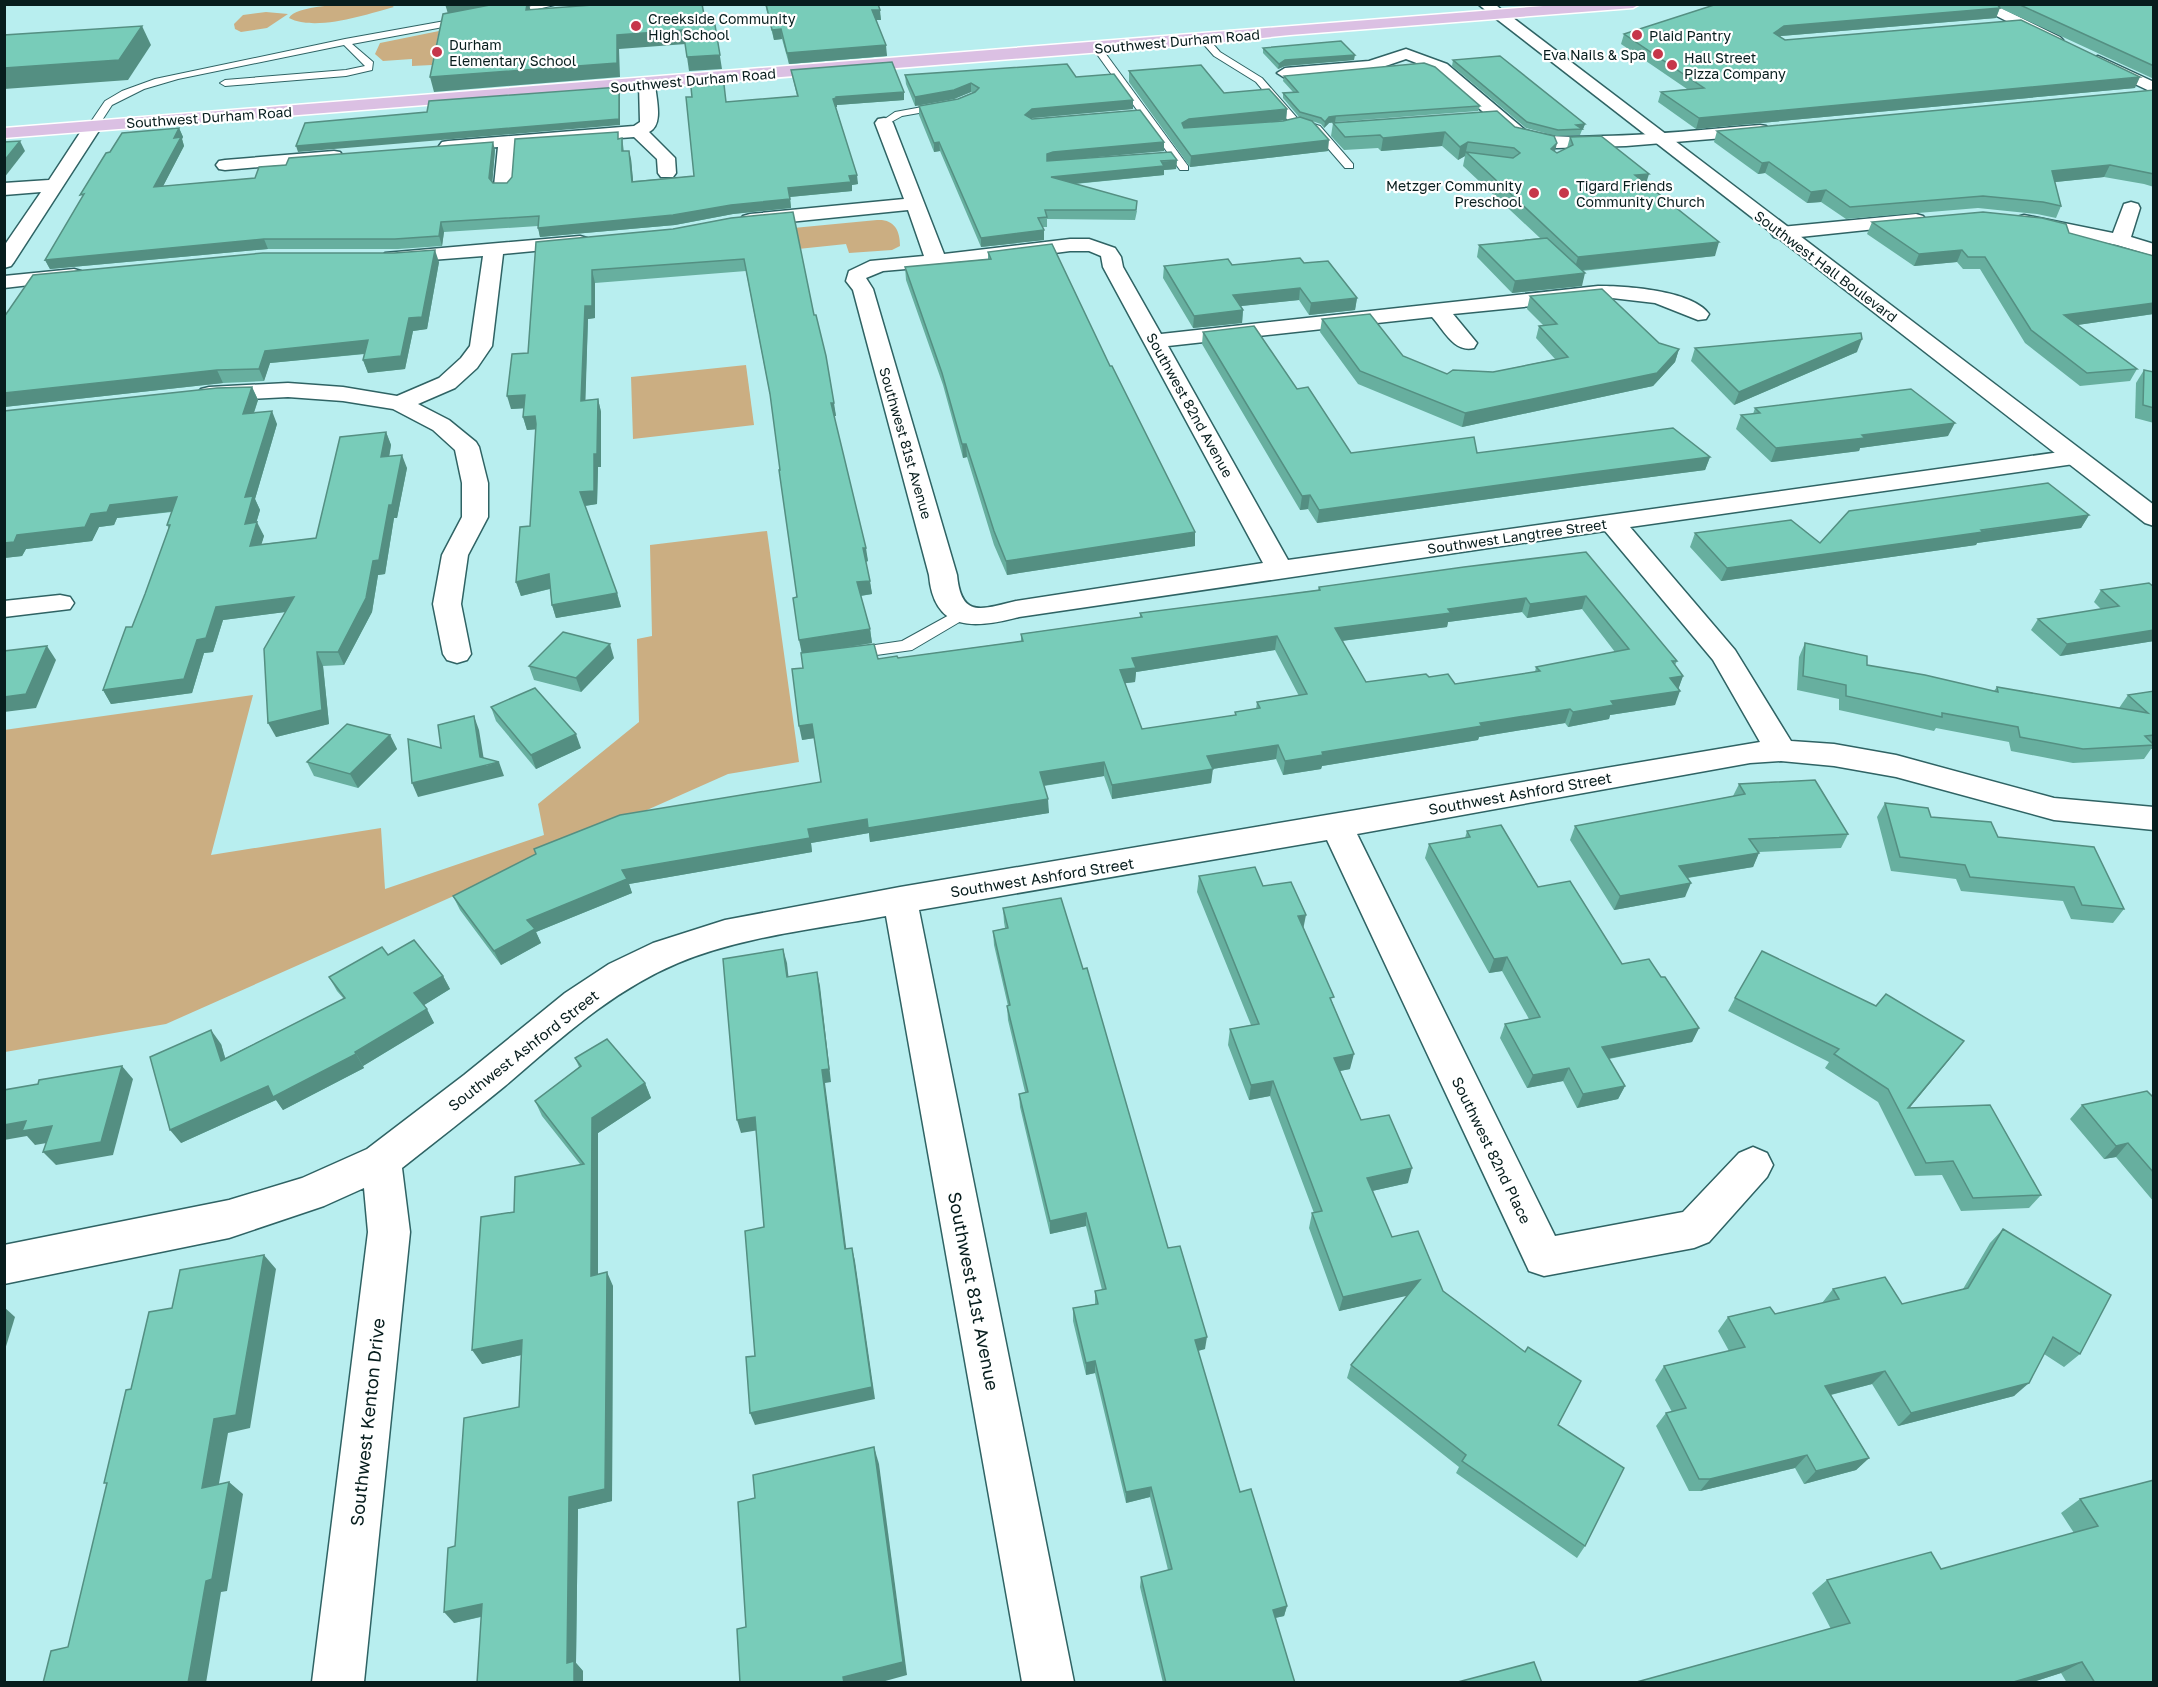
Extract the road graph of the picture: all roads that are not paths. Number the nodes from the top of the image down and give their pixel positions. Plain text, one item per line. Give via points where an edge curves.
1 (555, 4) edge
2 (1633, 4) edge
3 (1980, 4) edge
4 (545, 5) edge
5 (1492, 9) edge
6 (493, 16) edge
7 (482, 18) edge
8 (2019, 23) junction
9 (1984, 26) edge
10 (1204, 39) junction
11 (345, 42) junction
12 (1097, 48) junction
13 (1285, 73) edge
14 (225, 83) dead end
15 (647, 84) junction
16 (2154, 88) edge
17 (2154, 93) edge
18 (2130, 95) edge
19 (958, 103) edge
20 (1499, 117) junction
21 (1475, 119) edge
22 (884, 123) joint
23 (1298, 123) junction
24 (93, 126) junction
25 (1282, 127) edge
26 (1773, 129) edge
27 (638, 131) junction
28 (4, 133) edge
29 (1661, 140) junction
30 (507, 141) junction
31 (425, 148) edge
32 (354, 154) edge
33 (225, 165) dead end
34 (1348, 166) dead end
35 (1184, 168) edge
36 (667, 173) dead end
37 (55, 184) junction
38 (503, 186) edge
39 (4, 189) edge
40 (914, 204) junction
41 (2131, 208) dead end
42 (1936, 218) edge
43 (2002, 218) edge
44 (733, 222) edge
45 (1781, 233) junction
46 (596, 240) edge
47 (2120, 240) junction
48 (494, 250) junction
49 (2154, 250) edge
50 (375, 257) edge
51 (936, 260) junction
52 (4, 262) edge
53 (96, 273) edge
54 (4, 282) edge
55 (1438, 310) junction
56 (1698, 314) dead end
57 (1156, 341) junction
58 (1466, 343) dead end
59 (189, 396) edge
60 (399, 403) junction
61 (2074, 457) junction
62 (2154, 518) edge
63 (1612, 523) junction
64 (1280, 569) junction
65 (60, 603) dead end
66 (4, 609) edge
67 (962, 613) junction
68 (457, 654) dead end
69 (830, 657) edge
70 (1781, 751) junction
71 (2154, 819) edge
72 (1337, 826) junction
73 (900, 900) junction
74 (381, 1161) junction
75 (1753, 1165) dead end
76 (4, 1265) edge
77 (338, 1683) edge
78 (1048, 1683) edge

1 - 4 lane
2 - 5 main road, Southwest Durham Road
3 - 8 street
4 - 6 lane
5 - 10 main road, Southwest Durham Road
5 - 29 street, Southwest Hall Boulevard
7 - 11 lane
8 - 9 street
8 - 16 street
10 - 12 main road, Southwest Durham Road
10 - 23 lane via 1217,54 1259,80
11 - 14 lane via 370,64 369,68 346,74
11 - 24 lane via 142,87 111,101
12 - 15 main road, Southwest Durham Road
12 - 35 lane via 1138,114 1169,156
13 - 20 street via 1371,66 1406,54 1441,68
15 - 24 main road, Southwest Durham Road
15 - 27 street via 649,122
17 - 18 street
19 - 22 lane via 899,114
20 - 21 street
20 - 29 street via 1519,134 1559,148
22 - 40 street
23 - 25 lane
23 - 34 lane via 1316,128
24 - 28 main road, Southwest Durham Road
24 - 37 street
26 - 29 street
27 - 30 street
27 - 36 street via 666,158
29 - 45 street, Southwest Hall Boulevard
30 - 31 street
30 - 38 street
32 - 33 street
37 - 39 street
37 - 52 street
40 - 44 street
40 - 51 street
41 - 47 street
42 - 45 street
43 - 47 street
45 - 61 street, Southwest Hall Boulevard
46 - 48 street
47 - 49 street
48 - 50 street
48 - 60 street via 481,346 447,383
51 - 57 street, Southwest 82nd Avenue via 1071,245 1098,246 1112,255 1113,267
51 - 67 street, Southwest 81st Avenue via 862,270 856,281 863,289 943,575 945,594 950,606
53 - 54 street
55 - 56 street via 1619,292 1655,295
55 - 57 street
55 - 58 street
57 - 64 street, Southwest 82nd Avenue
59 - 60 street via 288,390
60 - 68 street via 441,425 467,447 475,483 475,518 454,555 447,604
61 - 62 street, Southwest Hall Boulevard
61 - 63 street, Southwest Langtree Street
63 - 64 street, Southwest Langtree Street
63 - 70 street via 1725,656
64 - 67 street, Southwest Langtree Street via 996,615 976,617
65 - 66 street
67 - 69 lane via 906,646
70 - 71 street, Southwest Ashford Street via 1896,766 2054,809
70 - 72 street, Southwest Ashford Street via 1750,753
72 - 73 street, Southwest Ashford Street
72 - 75 street, Southwest 82nd Place via 1544,1257 1694,1229
73 - 74 street, Southwest Ashford Street via 725,933 666,953 622,974 578,1003
73 - 78 street, Southwest 81st Avenue
74 - 76 street, Southwest Ashford Street via 310,1193 229,1219
74 - 77 street, Southwest Kenton Drive via 389,1232

